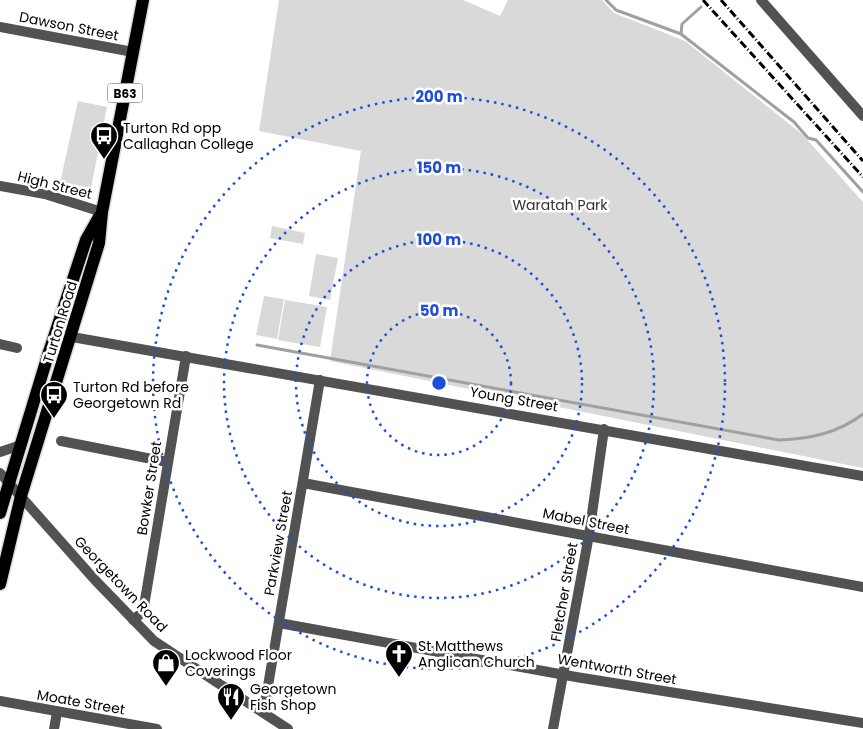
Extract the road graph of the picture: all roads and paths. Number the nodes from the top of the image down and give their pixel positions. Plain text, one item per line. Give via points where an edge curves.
1 (143, 0) edge
2 (761, 0) edge
3 (0, 27) edge
4 (133, 52) junction
5 (863, 116) edge
6 (0, 186) edge
7 (102, 212) junction
8 (72, 337) junction
9 (0, 344) edge
10 (17, 348) dead end
11 (186, 356) junction
12 (320, 380) junction
13 (604, 429) junction
14 (61, 442) dead end
15 (21, 445) junction
16 (0, 452) edge
17 (167, 462) junction
18 (863, 476) edge
19 (5, 478) edge
20 (303, 483) junction
21 (21, 496) junction
22 (0, 513) edge
23 (589, 535) junction
24 (0, 584) edge
25 (863, 586) edge
26 (133, 620) junction
27 (279, 623) junction
28 (564, 674) junction
29 (0, 701) edge
30 (258, 708) junction
31 (57, 712) junction
32 (863, 723) edge
33 (284, 728) edge
34 (54, 729) edge
35 (157, 729) edge
36 (553, 729) edge

1 - 4 main road, Turton Road / B63
2 - 5 street
3 - 4 street, Dawson Street
4 - 7 main road, Turton Road / B63
6 - 7 street, High Street via 44,194
7 - 8 main road, Turton Road / B63 via 99,243
7 - 15 main road, Turton Road / B63 via 86,240
8 - 11 street, Young Street
8 - 21 main road, Turton Road / B63
9 - 10 street
11 - 12 street, Young Street
11 - 17 street, Bowker Street
12 - 13 street, Young Street
12 - 20 street, Parkview Street
13 - 18 street, Young Street
13 - 23 street, Fletcher Street
14 - 17 street
15 - 16 street
15 - 19 main road, Turton Road / B63
17 - 26 street, Bowker Street via 143,612
19 - 21 street, Georgetown Road
19 - 22 main road, Turton Road / B63
20 - 23 street, Mabel Street
20 - 27 street, Parkview Street
21 - 24 main road, Turton Road / B63
21 - 26 street, Georgetown Road
23 - 25 street, Mabel Street
23 - 28 street, Fletcher Street
26 - 30 street, Georgetown Road via 154,641
27 - 28 street, Wentworth Street
27 - 30 street, Parkview Street via 266,698
28 - 32 street, Wentworth Street
28 - 36 street, Fletcher Street
29 - 31 street, Moate Street
30 - 33 street, Georgetown Road
31 - 34 street
31 - 35 street, Moate Street

